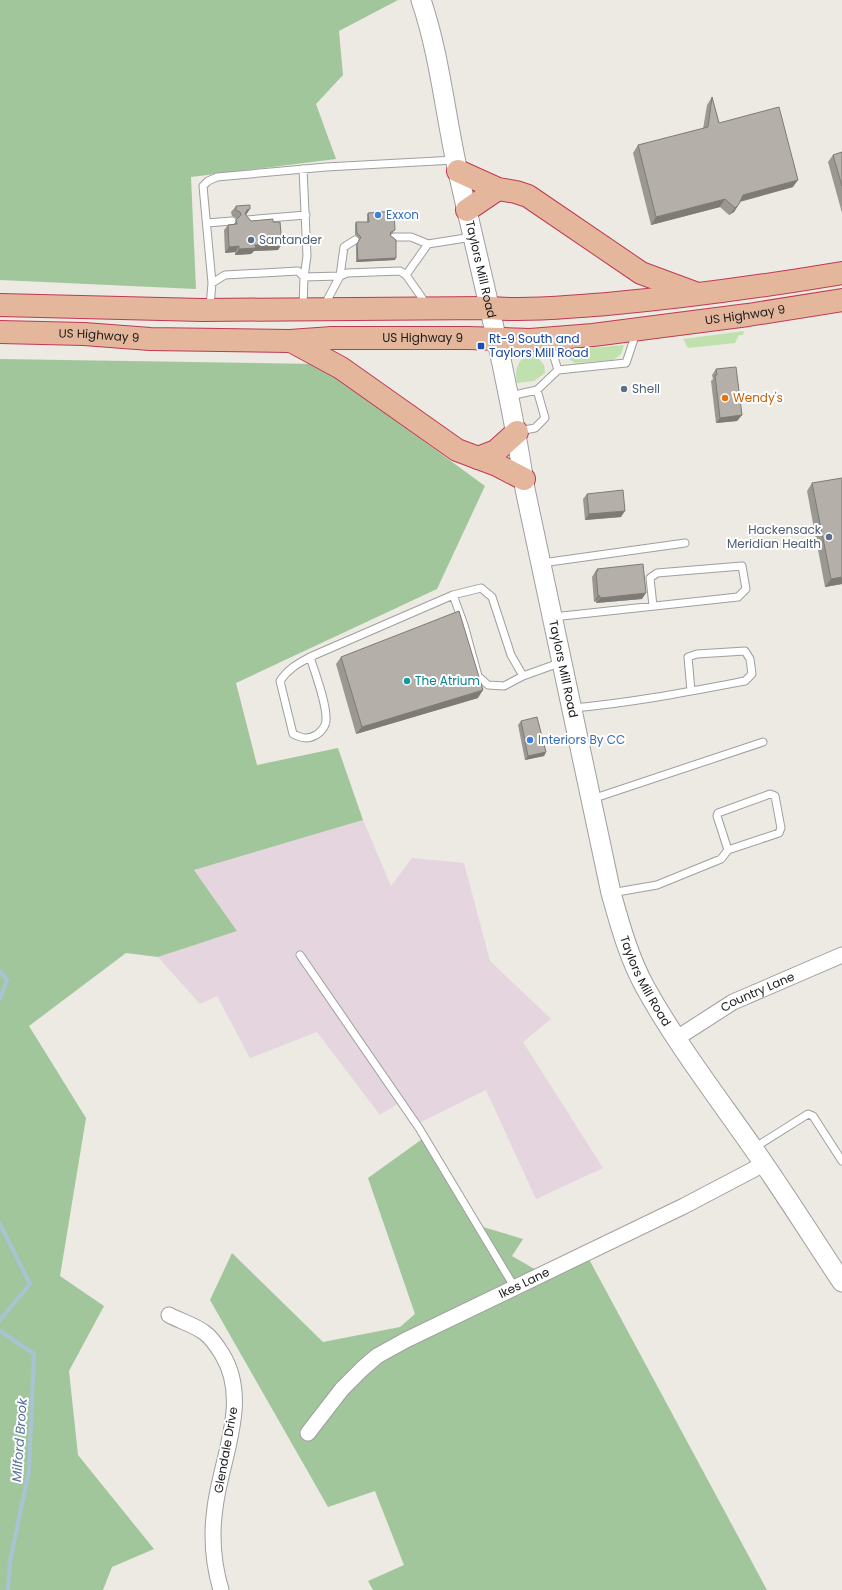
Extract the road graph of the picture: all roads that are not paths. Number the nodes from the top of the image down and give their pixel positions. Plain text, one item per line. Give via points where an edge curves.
1 (421, 0) edge
2 (456, 165) junction
3 (303, 169) junction
4 (498, 189) junction
5 (467, 210) junction
6 (306, 215) junction
7 (246, 220) edge
8 (232, 221) dead end
9 (207, 223) junction
10 (394, 237) edge
11 (473, 237) junction
12 (356, 240) dead end
13 (428, 244) junction
14 (842, 273) edge
15 (406, 275) junction
16 (340, 276) junction
17 (304, 277) junction
18 (212, 283) junction
19 (700, 295) junction
20 (842, 300) edge
21 (0, 306) edge
22 (489, 308) junction
23 (429, 309) junction
24 (210, 310) junction
25 (312, 310) junction
26 (637, 329) junction
27 (0, 332) edge
28 (549, 338) junction
29 (496, 340) junction
30 (290, 341) junction
31 (558, 370) junction
32 (537, 390) junction
33 (509, 397) junction
34 (517, 432) junction
35 (478, 458) junction
36 (524, 479) junction
37 (685, 544) dead end
38 (541, 563) junction
39 (453, 595) junction
40 (652, 606) junction
41 (552, 617) junction
42 (310, 657) junction
43 (562, 662) junction
44 (522, 676) junction
45 (691, 691) junction
46 (572, 708) junction
47 (762, 742) dead end
48 (592, 799) junction
49 (728, 850) junction
50 (611, 893) junction
51 (300, 955) dead end
52 (842, 955) edge
53 (677, 1038) junction
54 (754, 1148) junction
55 (842, 1161) edge
56 (764, 1164) junction
57 (840, 1275) edge
58 (515, 1288) junction
59 (169, 1315) dead end
60 (308, 1433) dead end
61 (221, 1590) edge

1 - 2 street, Taylors Mill Road via 432,33
2 - 3 lane
2 - 4 highway
2 - 5 street, Taylors Mill Road
3 - 6 lane
3 - 9 lane via 217,177 208,181 203,186
4 - 5 highway
4 - 19 highway via 528,196 642,273
5 - 11 street, Taylors Mill Road
6 - 7 lane
6 - 17 lane via 308,256
8 - 9 lane
9 - 18 lane
10 - 13 lane via 410,237
11 - 13 lane
11 - 22 street, Taylors Mill Road
12 - 16 lane via 344,247
13 - 15 lane
14 - 19 highway
15 - 16 lane via 400,271 347,273
15 - 23 lane
16 - 17 lane
16 - 25 lane
17 - 18 lane via 298,272 225,275
17 - 25 lane
18 - 24 lane
19 - 22 highway via 516,310
20 - 26 highway, US Highway 9
21 - 24 highway
22 - 23 highway
22 - 29 street, Taylors Mill Road
23 - 25 highway
24 - 25 highway
26 - 28 highway, US Highway 9
26 - 31 lane via 626,363
27 - 30 highway, US Highway 9 via 150,339
28 - 29 highway, US Highway 9
28 - 31 lane
29 - 30 highway, US Highway 9 via 332,338
29 - 33 street, Taylors Mill Road
30 - 35 highway via 324,357 457,450
31 - 32 lane
32 - 33 lane
32 - 34 lane via 546,418 535,428
33 - 34 street, Taylors Mill Road
34 - 35 highway via 496,451
34 - 36 street, Taylors Mill Road
35 - 36 highway
36 - 38 street, Taylors Mill Road
37 - 38 lane
38 - 41 street, Taylors Mill Road
39 - 42 lane
39 - 44 lane via 481,588 492,597 511,656
39 - 44 lane via 478,676 488,685 504,686
40 - 40 lane via 738,597 746,589 742,566 657,574 650,578
40 - 41 lane
41 - 43 street, Taylors Mill Road
42 - 42 lane via 293,666 280,681 293,734 303,738 311,738 319,733 326,721
43 - 44 lane
43 - 46 street, Taylors Mill Road
45 - 45 lane via 745,681 752,674 750,659 745,651 696,654 688,657
45 - 46 lane via 623,704
46 - 48 street, Taylors Mill Road
47 - 48 lane
48 - 50 street, Taylors Mill Road
49 - 49 lane via 779,832 782,828 775,796 770,794 718,813 716,816
49 - 50 lane via 721,859 657,885
50 - 53 street, Taylors Mill Road via 633,961 645,987
51 - 58 lane via 419,1128
52 - 53 street, Country Lane via 733,1002
53 - 54 street, Taylors Mill Road via 729,1116
54 - 55 lane via 808,1114 813,1116
54 - 56 street, Taylors Mill Road
56 - 57 street, Taylors Mill Road
56 - 58 street, Ikes Lane
58 - 60 street, Ikes Lane via 377,1356 342,1390
59 - 61 street, Glendale Drive via 204,1332 216,1343 226,1360 233,1384 234,1413 215,1508 213,1532 214,1555

